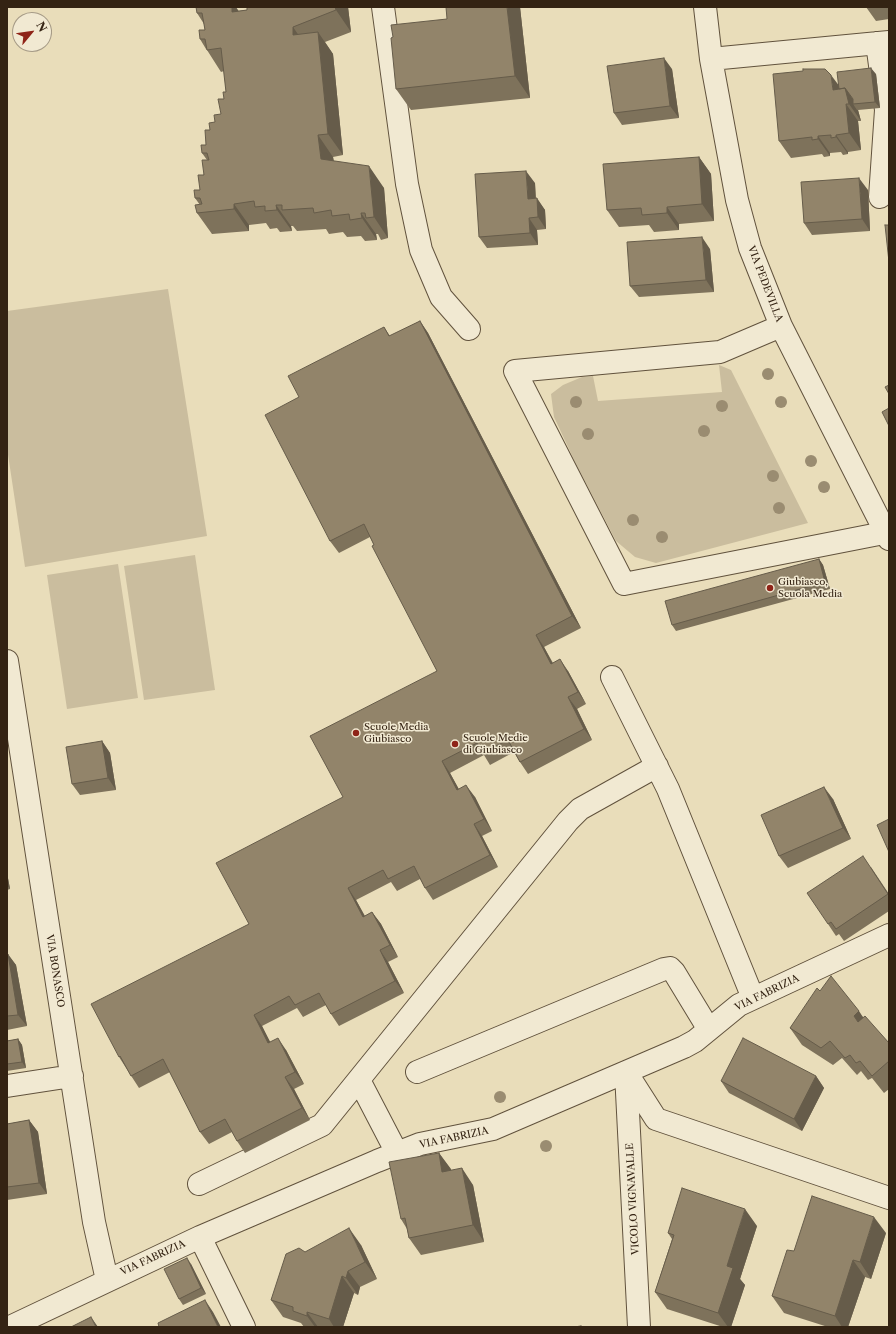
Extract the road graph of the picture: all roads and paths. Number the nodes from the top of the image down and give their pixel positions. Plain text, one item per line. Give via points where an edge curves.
1 (383, 7) edge
2 (704, 7) edge
3 (883, 43) edge
4 (711, 60) junction
5 (880, 198) dead end
6 (781, 326) junction
7 (469, 329) dead end
8 (888, 535) edge
9 (7, 661) edge
10 (612, 676) dead end
11 (657, 766) junction
12 (16, 771) edge
13 (889, 935) edge
14 (753, 998) junction
15 (708, 1028) junction
16 (418, 1072) dead end
17 (626, 1072) junction
18 (72, 1076) junction
19 (359, 1080) junction
20 (7, 1086) edge
21 (397, 1153) junction
22 (199, 1184) dead end
23 (889, 1198) edge
24 (200, 1237) junction
25 (107, 1280) junction
26 (10, 1327) edge
27 (244, 1327) edge
28 (639, 1327) edge

1 - 7 street via 407,184 421,250 441,297
2 - 4 street, VIA PEDEVILLA
3 - 4 street
3 - 5 street via 886,110
4 - 6 street, VIA PEDEVILLA via 737,200 750,248
6 - 8 street, VIA PEDEVILLA
6 - 8 street via 720,352 515,371 624,584
9 - 12 street, VIA BONASCO
10 - 11 street
11 - 14 street
11 - 19 street via 580,809 568,821
12 - 18 street, VIA BONASCO
13 - 14 street, VIA FABRIZIA
14 - 15 street, VIA FABRIZIA
15 - 16 street via 670,968
15 - 17 street, VIA FABRIZIA via 695,1041 684,1047
17 - 21 street, VIA FABRIZIA via 493,1129 420,1144
17 - 23 street via 656,1119
17 - 28 street, VICOLO VIGNAVALLE
18 - 20 street
18 - 25 street, VIA BONASCO via 94,1222
19 - 21 street
19 - 22 street via 322,1125
21 - 24 street, VIA FABRIZIA
24 - 25 street, VIA FABRIZIA
24 - 27 street
25 - 26 street, VIA FABRIZIA

